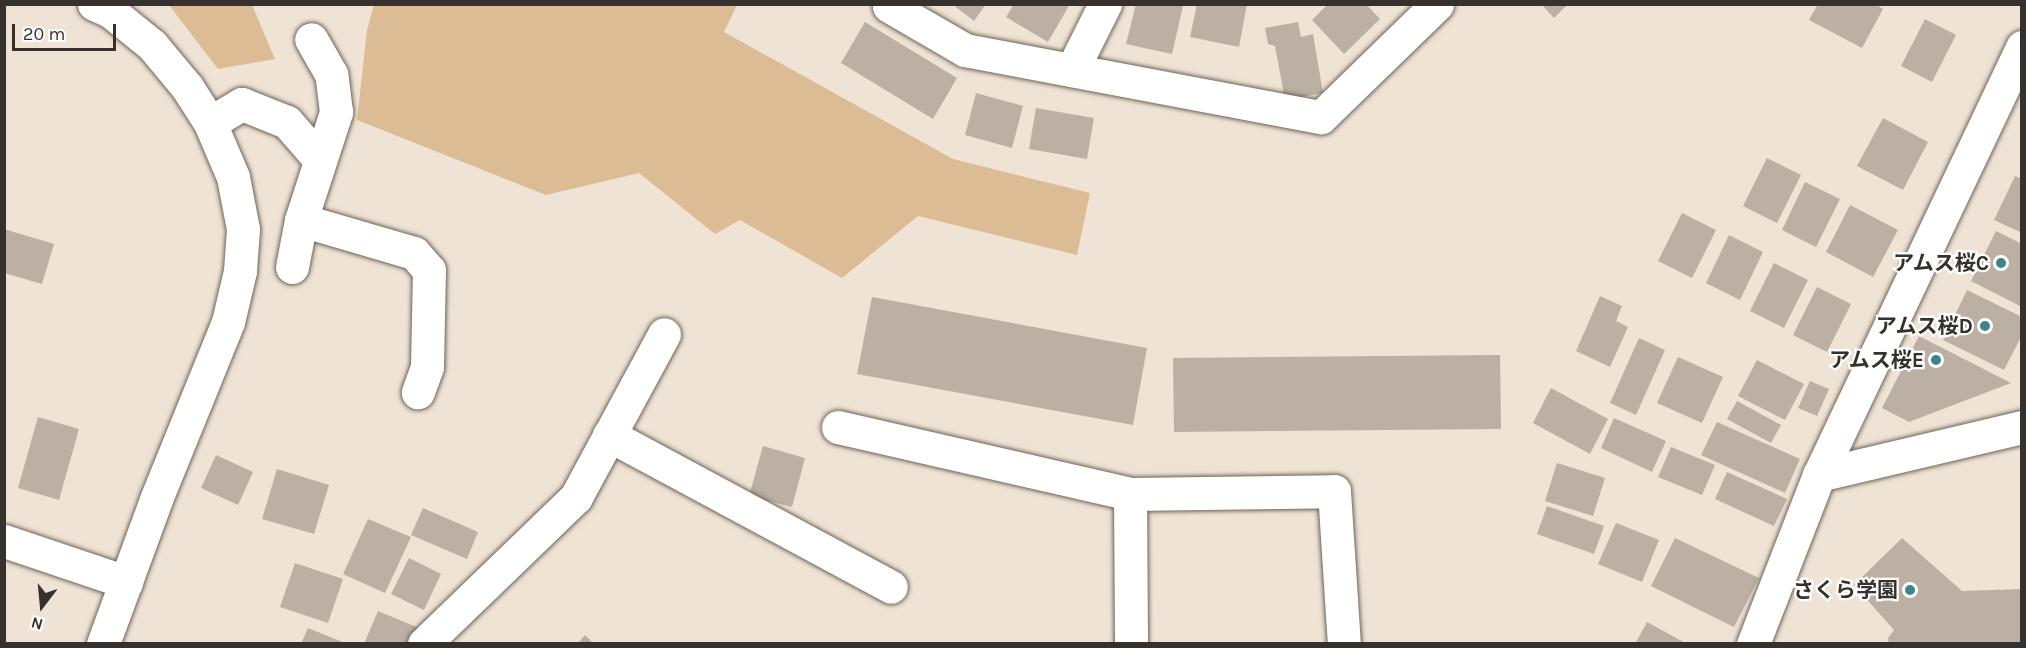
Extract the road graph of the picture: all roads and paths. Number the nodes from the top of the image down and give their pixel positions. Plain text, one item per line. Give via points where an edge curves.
1 (94, 4) edge
2 (890, 4) edge
3 (1105, 4) edge
4 (1431, 7) edge
5 (311, 39) dead end
6 (2022, 47) edge
7 (1072, 70) junction
8 (210, 123) junction
9 (319, 159) junction
10 (301, 220) junction
11 (292, 267) dead end
12 (664, 334) dead end
13 (418, 392) dead end
14 (838, 427) dead end
15 (2022, 427) edge
16 (609, 435) junction
17 (1819, 475) junction
18 (1130, 494) junction
19 (4, 541) edge
20 (126, 582) junction
21 (891, 587) dead end
22 (103, 644) edge
23 (424, 644) edge
24 (1131, 644) edge
25 (1344, 644) edge
26 (1753, 644) edge

1 - 8 street via 110,11 152,45
2 - 7 street via 965,50
3 - 7 street
4 - 7 street via 1321,117
5 - 9 street via 331,74 336,112
6 - 17 street
8 - 9 street via 242,105 287,122
8 - 20 street via 232,177 243,229 240,271 228,322
9 - 10 street
10 - 11 street
10 - 13 street via 414,253 429,270 427,367
12 - 16 street
14 - 18 street
15 - 17 street
16 - 21 street
16 - 23 street via 576,497
17 - 26 street
18 - 24 street
18 - 25 street via 1334,491
19 - 20 street
20 - 22 street

